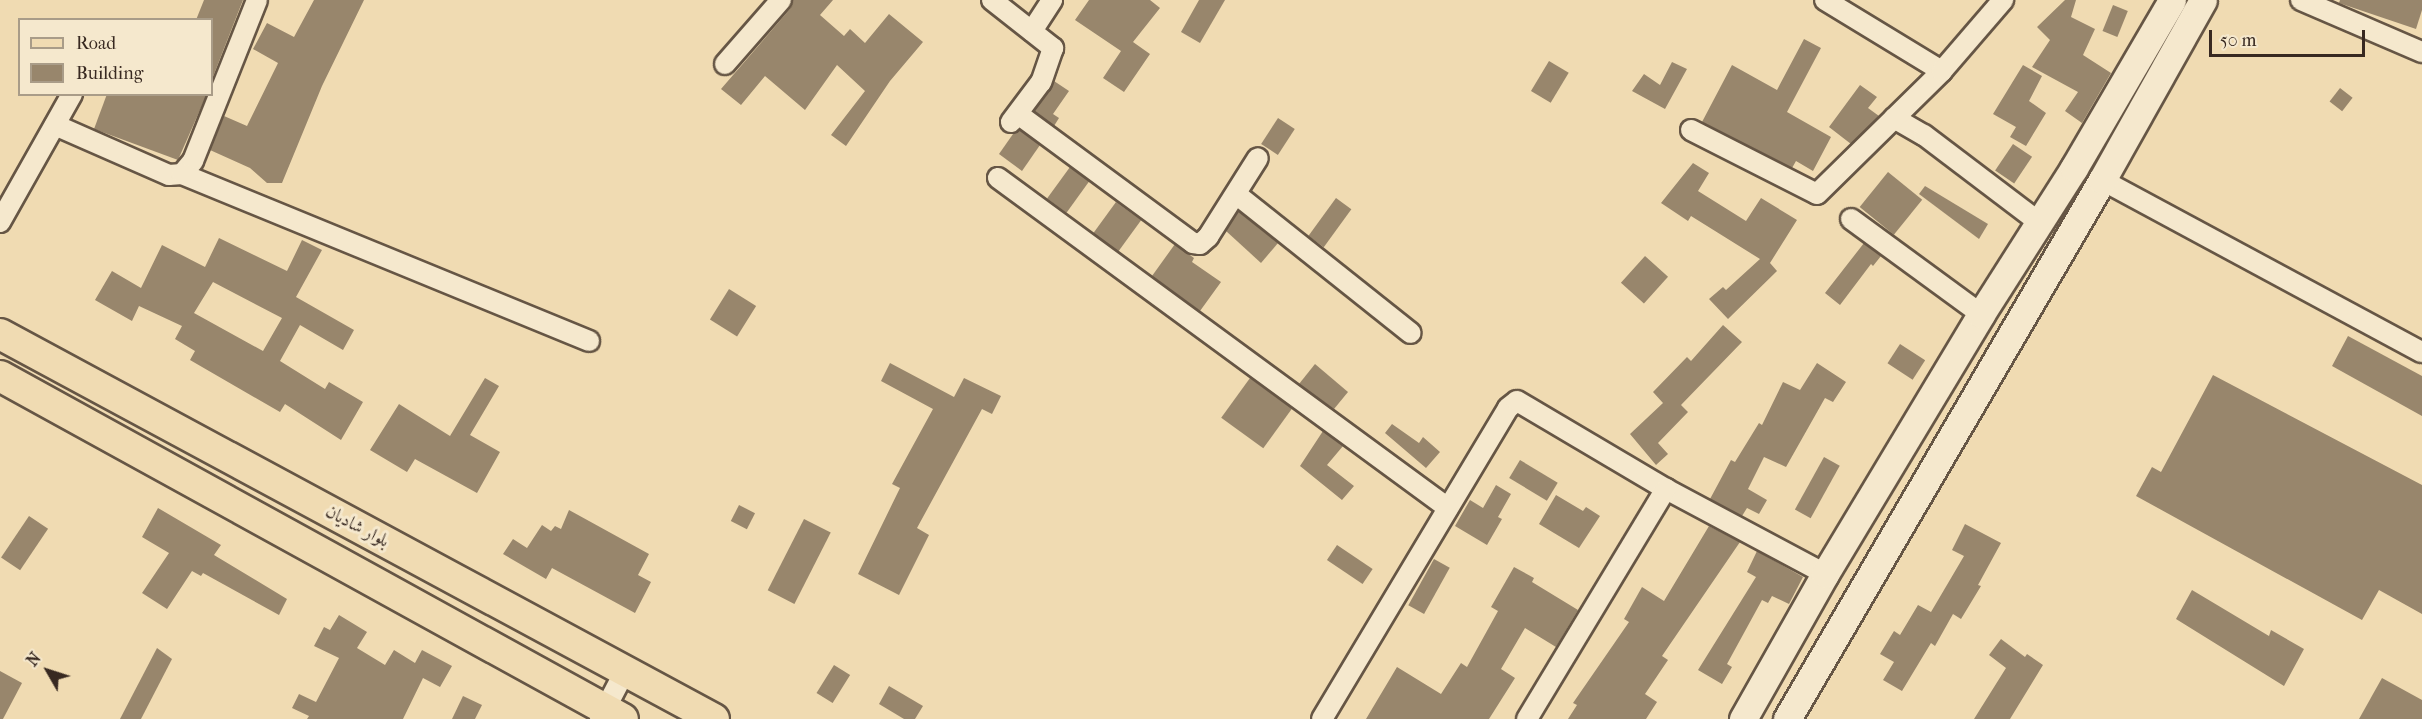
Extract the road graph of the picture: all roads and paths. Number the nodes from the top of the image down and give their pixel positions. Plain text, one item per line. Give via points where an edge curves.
1 (257, 0) edge
2 (781, 0) edge
3 (992, 0) edge
4 (1052, 0) edge
5 (1825, 0) edge
6 (2003, 0) edge
7 (2172, 0) edge
8 (2203, 0) edge
9 (2301, 0) edge
10 (1032, 31) junction
11 (2422, 52) edge
12 (725, 64) dead end
13 (1942, 71) junction
14 (71, 96) edge
15 (1894, 118) junction
16 (55, 125) junction
17 (1691, 130) dead end
18 (1258, 158) dead end
19 (182, 174) junction
20 (998, 178) dead end
21 (2102, 180) junction
22 (1236, 194) junction
23 (1851, 219) dead end
24 (0, 222) edge
25 (2040, 223) junction
26 (1982, 314) junction
27 (1411, 333) dead end
28 (0, 334) edge
29 (590, 341) dead end
30 (2422, 352) edge
31 (0, 376) edge
32 (1666, 489) junction
33 (1448, 508) junction
34 (1825, 574) junction
35 (625, 671) junction
36 (609, 716) edge
37 (714, 719) edge
38 (1322, 719) edge
39 (1527, 719) edge
40 (1743, 719) edge
41 (1787, 719) edge

1 - 19 street via 193,161
2 - 12 street
3 - 10 street
4 - 10 street
5 - 13 street
6 - 13 street
7 - 25 street
8 - 21 street
9 - 11 street
10 - 22 street via 1052,45 1041,82 1015,118 1193,243 1200,244 1208,237
13 - 15 street
14 - 16 street
15 - 17 street via 1817,194
15 - 25 street via 1924,135
16 - 19 street via 169,175
16 - 24 street
18 - 22 street
19 - 29 street
20 - 33 street
21 - 30 street
21 - 41 street
22 - 27 street
23 - 26 street
25 - 26 street
26 - 34 street
28 - 35 main road, بلوار شادیان
31 - 36 main road
32 - 33 street via 1517,401 1508,408
32 - 34 street
32 - 39 street
33 - 38 street
34 - 40 street
35 - 36 street
35 - 37 main road, بلوار شادیان

